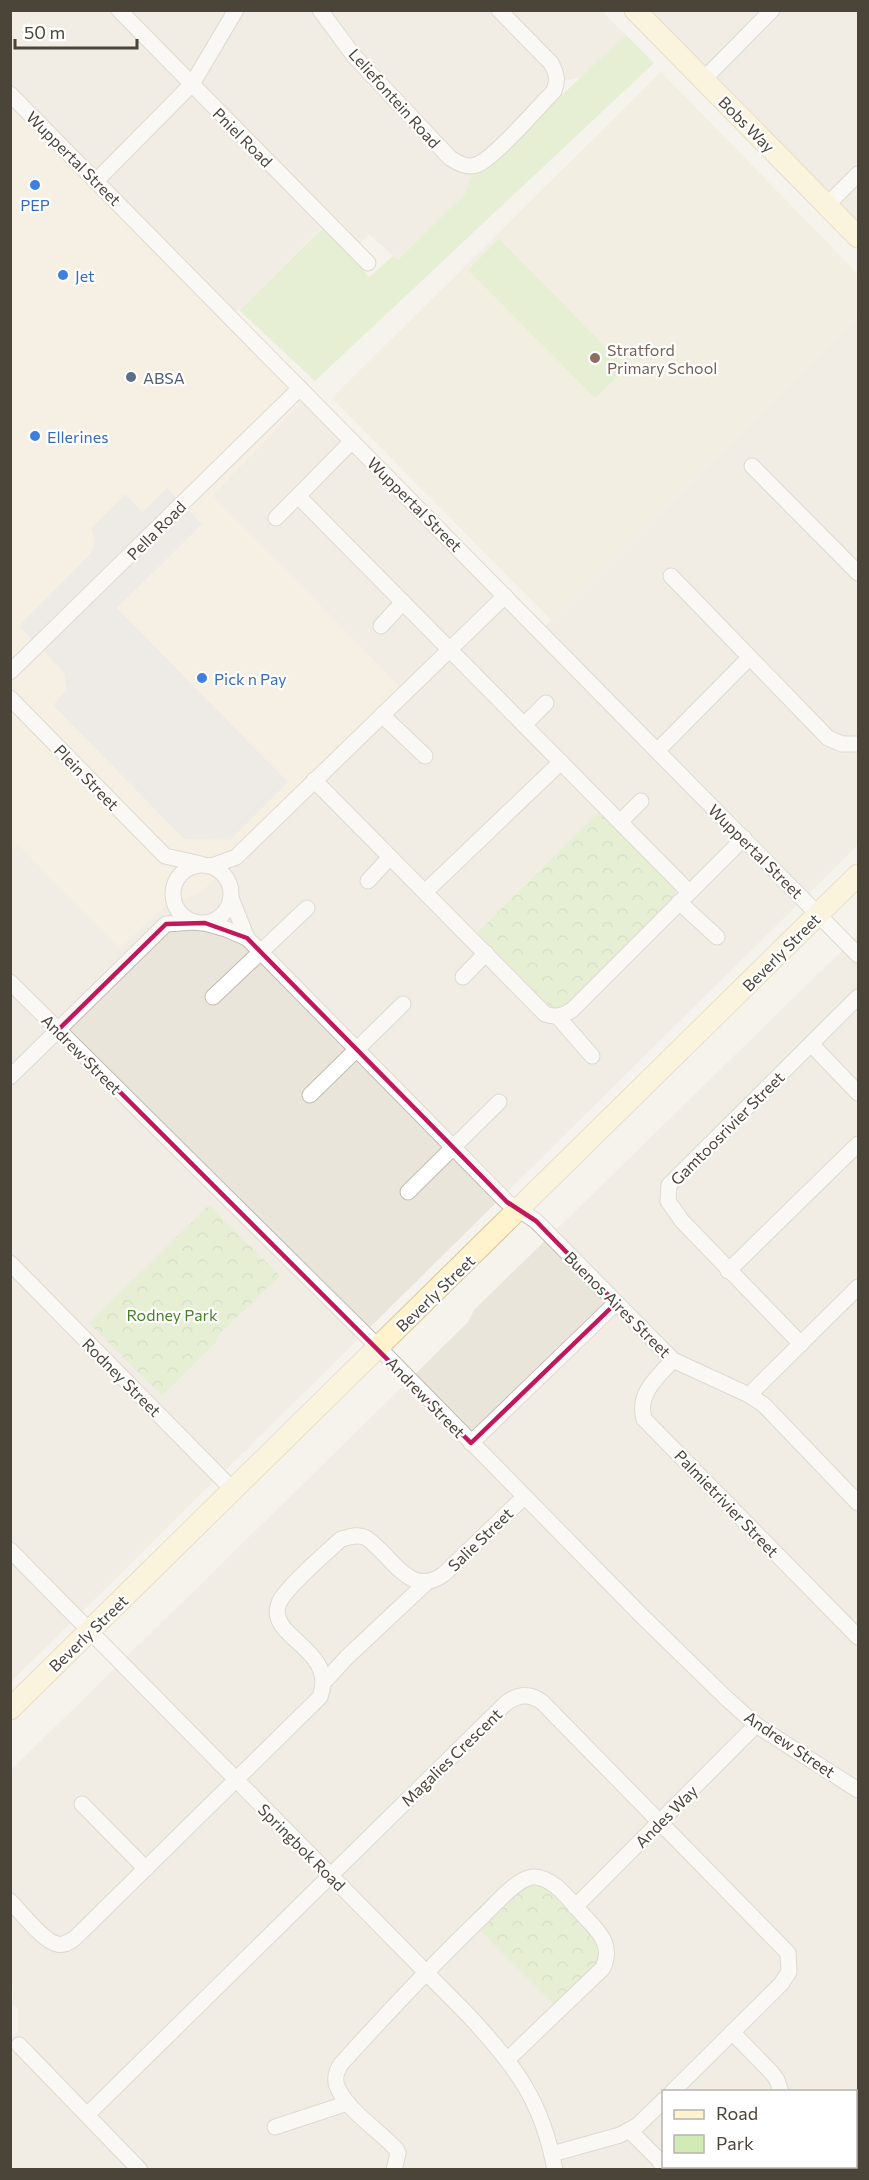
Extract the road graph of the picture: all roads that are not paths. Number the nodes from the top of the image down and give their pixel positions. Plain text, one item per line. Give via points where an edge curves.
1 (119, 10) edge
2 (236, 10) edge
3 (320, 10) edge
4 (499, 10) edge
5 (635, 10) edge
6 (772, 10) edge
7 (704, 79) junction
8 (192, 84) junction
9 (10, 94) edge
10 (858, 174) edge
11 (96, 181) junction
12 (827, 205) junction
13 (858, 237) edge
14 (368, 263) dead end
15 (300, 388) junction
16 (352, 441) junction
17 (752, 466) dead end
18 (298, 496) junction
19 (276, 518) dead end
20 (858, 573) edge
21 (671, 576) dead end
22 (505, 596) junction
23 (403, 602) junction
24 (381, 626) dead end
25 (449, 650) junction
26 (749, 658) junction
27 (10, 672) edge
28 (10, 698) edge
29 (546, 703) dead end
30 (382, 715) junction
31 (524, 725) junction
32 (858, 744) edge
33 (657, 751) junction
34 (425, 756) dead end
35 (561, 762) junction
36 (314, 780) junction
37 (641, 801) dead end
38 (620, 822) junction
39 (744, 838) junction
40 (165, 856) junction
41 (236, 857) junction
42 (390, 857) junction
43 (206, 865) junction
44 (858, 875) edge
45 (368, 881) dead end
46 (173, 888) junction
47 (426, 892) junction
48 (231, 893) junction
49 (684, 897) junction
50 (307, 908) dead end
51 (819, 915) junction
52 (200, 923) junction
53 (166, 924) junction
54 (717, 937) dead end
55 (247, 938) junction
56 (260, 952) junction
57 (486, 952) junction
58 (858, 955) edge
59 (463, 977) dead end
60 (10, 982) edge
61 (213, 997) dead end
62 (858, 997) edge
63 (403, 1004) dead end
64 (558, 1017) junction
65 (58, 1030) junction
66 (811, 1044) junction
67 (356, 1049) junction
68 (592, 1056) dead end
69 (10, 1077) edge
70 (858, 1093) edge
71 (310, 1095) dead end
72 (499, 1102) dead end
73 (858, 1144) edge
74 (453, 1147) junction
75 (408, 1192) dead end
76 (519, 1210) junction
77 (10, 1263) edge
78 (728, 1271) junction
79 (858, 1287) edge
80 (616, 1302) junction
81 (801, 1344) junction
82 (379, 1348) junction
83 (673, 1360) junction
84 (749, 1395) junction
85 (471, 1443) junction
86 (234, 1490) junction
87 (524, 1497) junction
88 (858, 1503) edge
89 (10, 1550) edge
90 (426, 1583) junction
91 (90, 1631) junction
92 (858, 1637) edge
93 (325, 1681) junction
94 (10, 1708) edge
95 (756, 1725) junction
96 (237, 1781) junction
97 (858, 1790) edge
98 (82, 1804) dead end
99 (661, 1822) junction
100 (146, 1869) junction
101 (331, 1876) junction
102 (10, 1901) edge
103 (575, 1907) junction
104 (425, 1971) junction
105 (732, 2032) junction
106 (19, 2044) dead end
107 (508, 2059) junction
108 (673, 2090) edge
109 (780, 2090) edge
110 (662, 2101) edge
111 (348, 2103) junction
112 (87, 2115) junction
113 (275, 2127) dead end
114 (629, 2130) junction
115 (552, 2154) junction
116 (662, 2165) edge
117 (140, 2169) edge
118 (394, 2169) edge
119 (555, 2169) edge

1 - 8 street, Pniel Road
2 - 8 street
3 - 4 street, Leliefontein Road via 360,63 450,158 468,166 482,162 554,91 557,82 551,63
5 - 7 street, Bobs Way
6 - 7 street
7 - 12 street, Bobs Way
8 - 11 street
8 - 14 street, Pniel Road
9 - 11 street, Wuppertal Street
10 - 12 street
11 - 15 street, Wuppertal Street
12 - 13 street, Bobs Way
15 - 16 street, Wuppertal Street
15 - 27 street, Pella Road
16 - 18 street
16 - 22 street, Wuppertal Street
17 - 20 street
18 - 19 street
18 - 23 street
21 - 26 street
22 - 25 street
22 - 33 street, Wuppertal Street
23 - 24 street
23 - 25 street
25 - 30 street
25 - 31 street
26 - 32 street via 828,738 842,744
26 - 33 street
28 - 40 street, Plein Street
29 - 31 street
30 - 34 street
30 - 36 street
31 - 35 street
33 - 39 street, Wuppertal Street
35 - 38 street
35 - 47 street
36 - 41 street
36 - 42 street
37 - 38 street
38 - 49 street
39 - 49 street
39 - 51 street, Wuppertal Street
40 - 43 street
40 - 46 street, Plein Street
41 - 43 street
41 - 48 street
42 - 45 street
42 - 47 street
43 - 46 street via 184,870
43 - 48 street via 220,871
44 - 51 street, Beverly Street
46 - 52 street via 178,911
46 - 53 street
47 - 57 street
48 - 52 street via 222,915
48 - 55 street
49 - 54 street
49 - 64 street via 572,1010
50 - 56 street
51 - 58 street, Wuppertal Street
51 - 76 street, Beverly Street
52 - 53 street
52 - 55 street
53 - 65 street
55 - 56 street
56 - 61 street
56 - 67 street
57 - 59 street
57 - 64 street via 545,1014
60 - 65 street, Andrew Street
62 - 66 street, Gamtoosrivier Street
63 - 67 street
64 - 68 street
65 - 69 street
65 - 82 street, Andrew Street
66 - 70 street
66 - 78 street, Gamtoosrivier Street via 669,1185 668,1202 672,1208
67 - 71 street
67 - 74 street
72 - 74 street
73 - 78 street
74 - 75 street
74 - 76 street
76 - 80 street, Buenos Aires Street via 536,1221
76 - 82 street, Beverly Street
77 - 86 street, Rodney Street
78 - 81 street, Gamtoosrivier Street
79 - 81 street
80 - 83 street, Buenos Aires Street
80 - 85 street
81 - 84 street
82 - 85 street, Andrew Street
82 - 86 street, Beverly Street
83 - 84 street, Buenos Aires Street
83 - 92 street, Palmietrivier Street via 642,1399 644,1419
84 - 88 street, Buenos Aires Street via 764,1405
85 - 87 street, Andrew Street
86 - 91 street, Beverly Street
87 - 90 street, Salie Street via 444,1574
87 - 95 street, Andrew Street via 658,1633
89 - 91 street, Springbok Road
90 - 93 street, Salie Street
90 - 93 street via 407,1576 367,1537 351,1536 341,1539 284,1594 277,1610 278,1619 320,1666
91 - 94 street, Beverly Street
91 - 96 street, Springbok Road
93 - 96 street via 320,1697
95 - 97 street, Andrew Street
95 - 99 street, Andes Way
96 - 100 street
96 - 101 street, Springbok Road
98 - 100 street
99 - 101 street, Magalies Crescent via 542,1702 522,1695 506,1703
99 - 103 street, Andes Way
99 - 105 street, Magalies Crescent via 788,1953 786,1978
100 - 102 street via 67,1943 49,1941
101 - 104 street, Springbok Road
101 - 112 street, Magalies Crescent
103 - 104 street via 548,1880 523,1880
103 - 107 street via 603,1936 606,1961
104 - 107 street, Springbok Road
104 - 111 street via 341,2064 337,2086
105 - 108 street, Magalies Crescent
105 - 109 street via 772,2073
106 - 112 street
107 - 115 street, Springbok Road via 538,2110
110 - 114 street
111 - 113 street
111 - 118 street via 396,2149
112 - 117 street
114 - 115 street
114 - 116 street
115 - 119 street, Springbok Road

